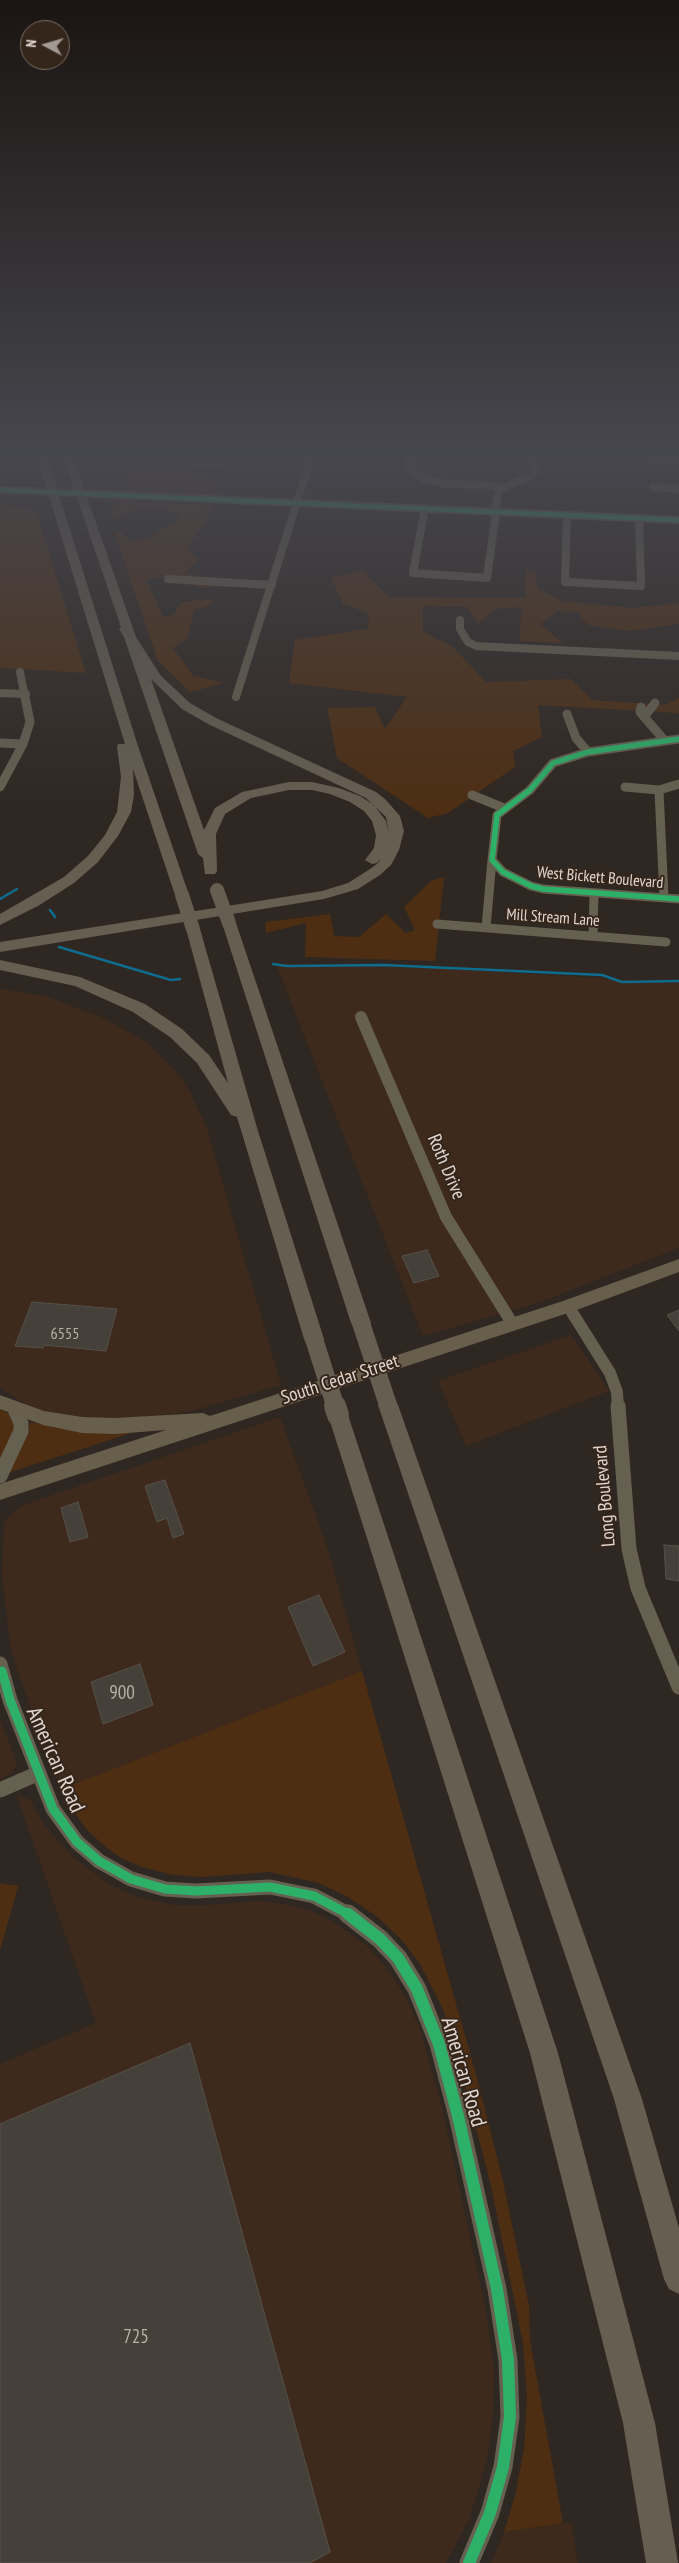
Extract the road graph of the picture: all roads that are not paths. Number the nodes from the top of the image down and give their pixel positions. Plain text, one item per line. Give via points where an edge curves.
1 (78, 574) edge
2 (107, 574) edge
3 (275, 574) edge
4 (422, 574) edge
5 (488, 574) edge
6 (565, 574) edge
7 (641, 574) edge
8 (168, 579) dead end
9 (272, 585) junction
10 (460, 620) dead end
11 (126, 629) junction
12 (679, 656) edge
13 (107, 665) junction
14 (20, 672) dead end
15 (0, 693) edge
16 (26, 694) junction
17 (236, 697) dead end
18 (655, 703) dead end
19 (641, 707) dead end
20 (567, 714) dead end
21 (644, 717) junction
22 (679, 739) edge
23 (666, 741) junction
24 (0, 743) edge
25 (23, 744) junction
26 (588, 752) junction
27 (679, 784) edge
28 (0, 787) edge
29 (625, 787) dead end
30 (659, 790) junction
31 (472, 795) dead end
32 (504, 808) junction
33 (492, 860) junction
34 (210, 871) junction
35 (594, 894) junction
36 (664, 898) junction
37 (679, 899) edge
38 (0, 920) edge
39 (437, 924) dead end
40 (486, 928) junction
41 (193, 929) joint
42 (0, 935) edge
43 (593, 936) junction
44 (666, 942) dead end
45 (0, 947) edge
46 (0, 965) edge
47 (361, 1017) dead end
48 (249, 1131) junction
49 (679, 1265) edge
50 (568, 1306) junction
51 (512, 1323) junction
52 (8, 1405) edge
53 (338, 1415) joint
54 (227, 1418) junction
55 (0, 1476) edge
56 (0, 1492) edge
57 (0, 1664) edge
58 (679, 1687) edge
59 (39, 1773) junction
60 (0, 1790) edge
61 (679, 2279) edge
62 (469, 2563) edge
63 (662, 2563) edge

1 - 13 highway
2 - 11 highway
3 - 9 street
4 - 5 street via 487,578
6 - 7 street via 565,582 641,586
8 - 9 street
9 - 17 street
10 - 12 street via 460,629 468,642 476,646
11 - 34 highway
11 - 45 highway via 156,678 186,706 380,802 393,816 398,831 392,850 384,865 375,872 353,886 324,895
13 - 38 highway via 128,777 121,820 100,851 73,876 41,899
13 - 41 highway, bridge
14 - 16 street
15 - 16 street
16 - 25 street via 30,722
18 - 21 street
19 - 21 street
20 - 26 street via 576,738
21 - 23 street
22 - 23 street
23 - 26 street
24 - 25 street
25 - 28 street
26 - 32 street via 553,764 530,790
27 - 30 street
29 - 30 street
30 - 36 street
31 - 32 street
32 - 33 street via 495,822
33 - 35 street, West Bickett Boulevard via 503,872 531,886
33 - 40 street
34 - 42 highway via 209,834 214,820 231,803 262,790 300,786 339,792 364,804 382,826 382,843 373,860 359,871 334,882
34 - 61 highway, bridge via 388,1405 628,2099
35 - 36 street, West Bickett Boulevard
35 - 43 street
36 - 37 street, West Bickett Boulevard
39 - 40 street, Mill Stream Lane
40 - 43 street, Mill Stream Lane
41 - 48 highway
43 - 44 street, Mill Stream Lane
46 - 48 highway via 80,982 119,997 158,1020 203,1059
47 - 51 street, Roth Drive via 446,1217
48 - 53 highway, bridge
49 - 50 main road, South Cedar Street
50 - 51 main road, South Cedar Street
50 - 58 street, Long Boulevard via 610,1373 617,1392 629,1549 638,1588
51 - 54 main road, South Cedar Street
52 - 54 main road via 56,1421 91,1426
52 - 55 street via 21,1423 20,1432
53 - 63 highway via 544,2053 639,2423
54 - 56 main road, South Cedar Street
57 - 59 street, American Road via 10,1700
59 - 60 street
59 - 62 street, American Road via 53,1808 71,1834 115,1871 140,1882 170,1889 196,1891 270,1887 314,1896 344,1911 380,1939 398,1958 417,1989 439,2044 458,2116 496,2282 508,2360 510,2410 503,2468 490,2513

